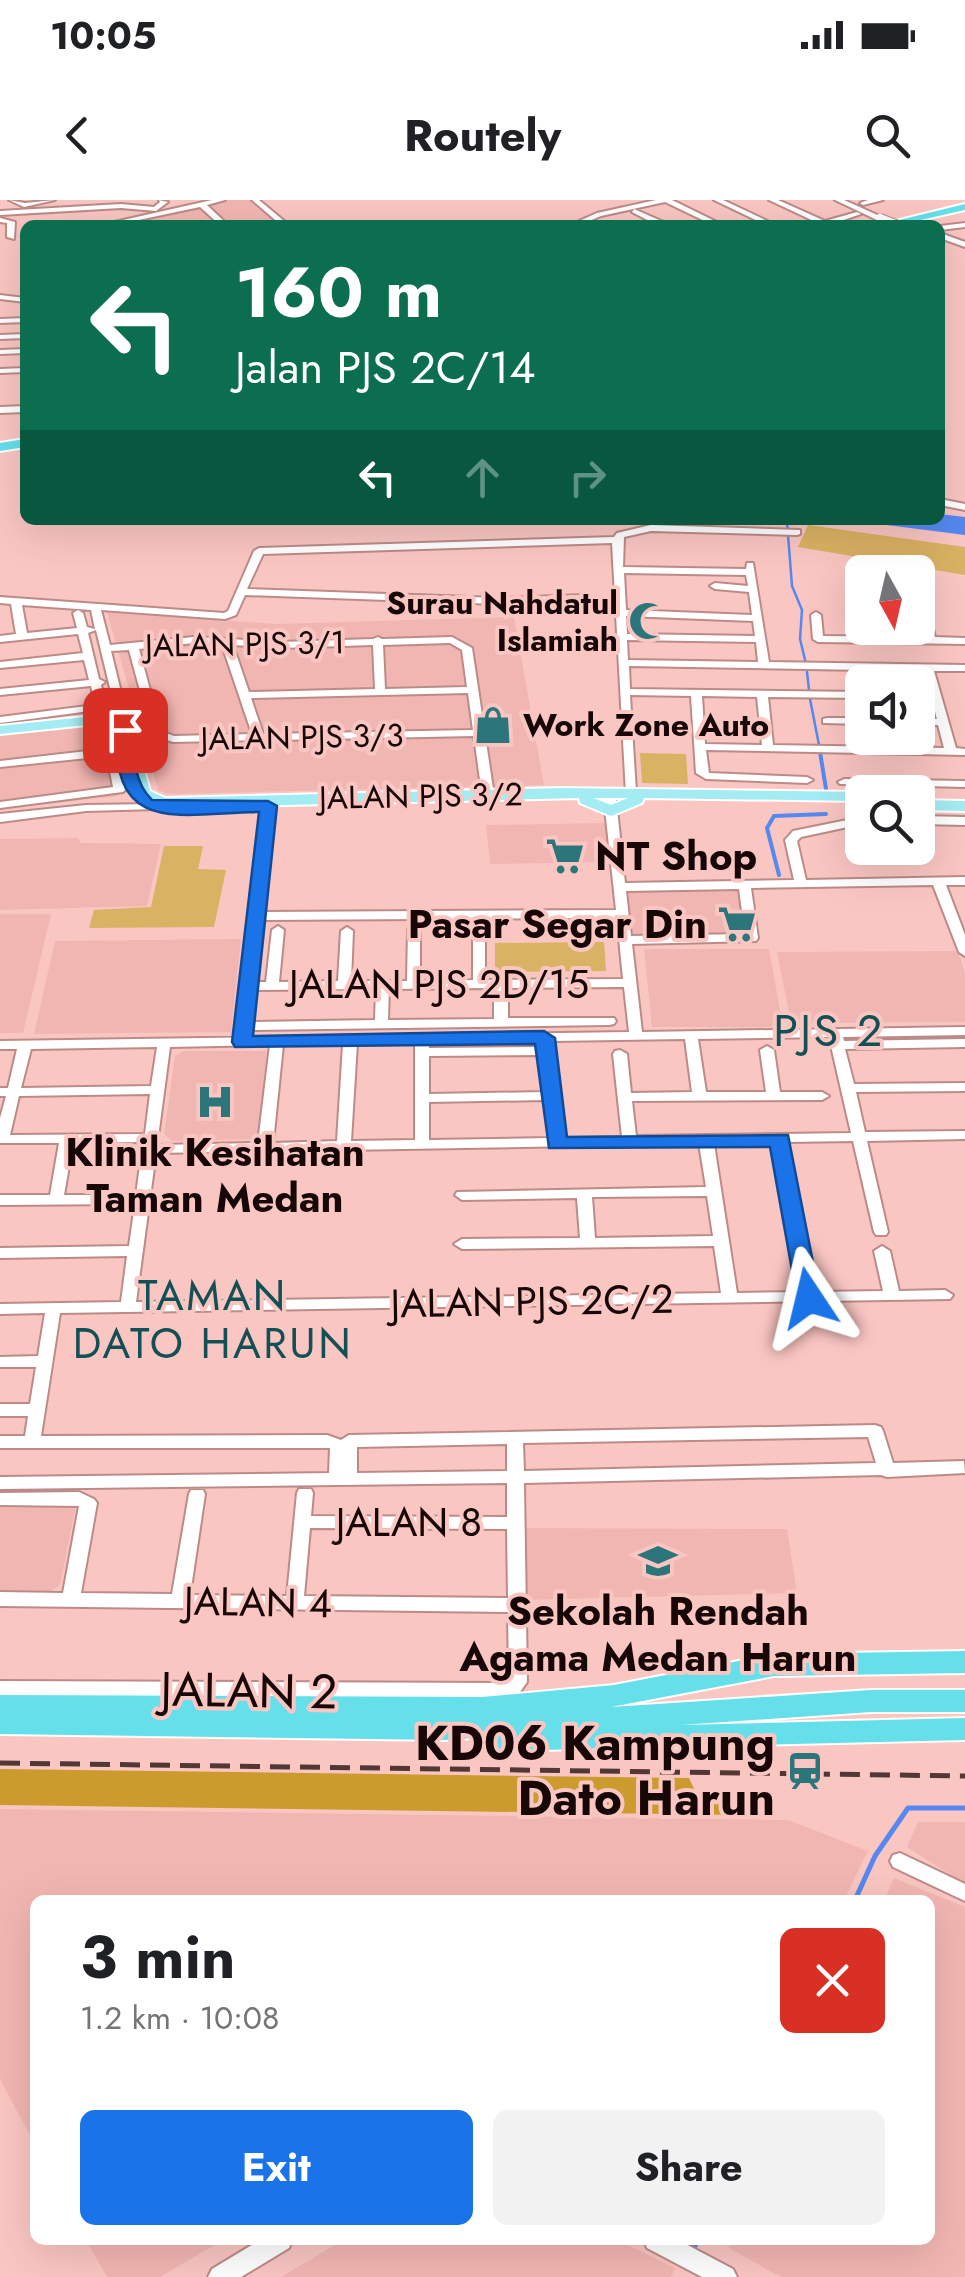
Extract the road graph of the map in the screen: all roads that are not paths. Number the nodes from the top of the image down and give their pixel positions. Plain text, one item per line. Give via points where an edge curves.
1 (12, 200) edge
2 (52, 200) edge
3 (61, 200) edge
4 (113, 200) edge
5 (162, 200) edge
6 (183, 200) edge
7 (222, 200) edge
8 (255, 200) edge
9 (270, 200) edge
10 (691, 200) edge
11 (717, 200) edge
12 (772, 200) edge
13 (825, 200) edge
14 (838, 200) edge
15 (880, 200) edge
16 (859, 201) edge
17 (670, 202) edge
18 (200, 204) junction
19 (122, 206) junction
20 (76, 208) junction
21 (171, 208) dead end
22 (965, 209) edge
23 (634, 211) junction
24 (146, 216) junction
25 (0, 217) edge
26 (881, 218) edge
27 (118, 220) edge
28 (150, 220) edge
29 (218, 220) edge
30 (279, 220) edge
31 (294, 220) edge
32 (585, 220) edge
33 (606, 220) edge
34 (651, 220) edge
35 (708, 220) edge
36 (761, 220) edge
37 (814, 220) edge
38 (840, 220) edge
39 (920, 220) edge
40 (11, 236) dead end
41 (797, 532) dead end
42 (618, 540) junction
43 (620, 570) junction
44 (715, 586) dead end
45 (241, 592) junction
46 (754, 594) junction
47 (582, 598) dead end
48 (0, 600) edge
49 (16, 601) junction
50 (98, 606) junction
51 (78, 614) dead end
52 (622, 614) junction
53 (816, 615) dead end
54 (758, 618) junction
55 (100, 630) junction
56 (82, 631) junction
57 (22, 637) junction
58 (624, 637) junction
59 (0, 639) edge
60 (760, 639) junction
61 (845, 639) edge
62 (378, 640) junction
63 (935, 640) edge
64 (226, 641) junction
65 (965, 641) edge
66 (133, 646) junction
67 (104, 649) junction
68 (88, 656) junction
69 (626, 663) junction
70 (0, 665) edge
71 (764, 665) junction
72 (796, 666) junction
73 (845, 666) edge
74 (935, 668) edge
75 (965, 668) edge
76 (113, 680) junction
77 (95, 682) junction
78 (473, 690) junction
79 (0, 692) edge
80 (380, 692) junction
81 (628, 692) junction
82 (696, 692) junction
83 (935, 692) edge
84 (762, 694) junction
85 (801, 694) junction
86 (244, 695) junction
87 (845, 695) edge
88 (936, 696) joint
89 (122, 717) junction
90 (105, 719) junction
91 (0, 720) edge
92 (827, 720) dead end
93 (845, 721) edge
94 (935, 722) edge
95 (943, 722) junction
96 (0, 730) edge
97 (479, 733) junction
98 (259, 738) junction
99 (700, 747) junction
100 (121, 748) junction
101 (768, 748) junction
102 (845, 750) edge
103 (935, 752) edge
104 (951, 752) junction
105 (965, 752) edge
106 (0, 764) edge
107 (806, 780) dead end
108 (965, 784) edge
109 (935, 788) edge
110 (488, 792) junction
111 (935, 793) edge
112 (633, 796) junction
113 (845, 796) edge
114 (965, 798) edge
115 (145, 799) junction
116 (845, 803) edge
117 (0, 805) edge
118 (935, 805) edge
119 (268, 806) junction
120 (610, 806) junction
121 (965, 806) edge
122 (0, 815) edge
123 (935, 820) edge
124 (965, 821) edge
125 (845, 824) edge
126 (965, 881) edge
127 (800, 882) junction
128 (938, 882) junction
129 (744, 884) junction
130 (620, 886) junction
131 (623, 914) junction
132 (256, 916) junction
133 (959, 919) edge
134 (414, 929) dead end
135 (278, 930) dead end
136 (479, 930) dead end
137 (347, 931) dead end
138 (626, 940) junction
139 (965, 952) edge
140 (630, 983) junction
141 (412, 984) junction
142 (478, 984) junction
143 (501, 984) junction
144 (344, 985) junction
145 (383, 985) junction
146 (248, 986) junction
147 (272, 986) junction
148 (609, 1021) dead end
149 (501, 1022) junction
150 (381, 1024) junction
151 (244, 1026) junction
152 (965, 1031) edge
153 (691, 1035) junction
154 (636, 1036) junction
155 (837, 1039) junction
156 (350, 1040) junction
157 (242, 1042) junction
158 (277, 1042) junction
159 (965, 1043) edge
160 (164, 1044) junction
161 (545, 1044) junction
162 (0, 1045) edge
163 (26, 1045) junction
164 (422, 1046) junction
165 (767, 1050) dead end
166 (620, 1054) dead end
167 (965, 1087) edge
168 (848, 1088) junction
169 (158, 1090) junction
170 (7, 1092) edge
171 (551, 1096) junction
172 (822, 1096) dead end
173 (700, 1097) junction
174 (774, 1097) junction
175 (422, 1098) junction
176 (625, 1098) junction
177 (965, 1135) edge
178 (1, 1139) edge
179 (68, 1139) junction
180 (860, 1139) junction
181 (780, 1140) junction
182 (706, 1141) junction
183 (630, 1142) junction
184 (557, 1143) junction
185 (150, 1144) junction
186 (422, 1145) junction
187 (344, 1146) junction
188 (266, 1148) junction
189 (714, 1191) junction
190 (584, 1193) junction
191 (462, 1194) dead end
192 (143, 1199) junction
193 (0, 1200) edge
194 (56, 1200) junction
195 (881, 1232) dead end
196 (721, 1241) junction
197 (588, 1243) junction
198 (462, 1244) dead end
199 (136, 1250) junction
200 (882, 1251) dead end
201 (0, 1253) edge
202 (945, 1295) dead end
203 (892, 1296) junction
204 (730, 1298) junction
205 (809, 1298) junction
206 (128, 1307) junction
207 (53, 1308) junction
208 (0, 1309) edge
209 (44, 1361) junction
210 (0, 1362) edge
211 (0, 1410) edge
212 (37, 1410) junction
213 (516, 1440) junction
214 (0, 1442) edge
215 (32, 1442) junction
216 (964, 1467) edge
217 (887, 1471) junction
218 (516, 1477) junction
219 (343, 1480) junction
220 (0, 1484) edge
221 (305, 1492) dead end
222 (197, 1494) dead end
223 (0, 1499) edge
224 (303, 1522) junction
225 (516, 1523) junction
226 (0, 1599) edge
227 (71, 1600) junction
228 (180, 1601) junction
229 (295, 1602) junction
230 (516, 1604) junction
231 (965, 1662) edge
232 (0, 1688) edge
233 (965, 1700) edge
234 (0, 1706) edge
235 (0, 1723) edge
236 (965, 1729) edge
237 (0, 1737) edge
238 (900, 1861) dead end
239 (965, 1893) edge
240 (274, 2245) edge
241 (666, 2246) edge
242 (715, 2272) edge
243 (220, 2277) edge

1 - 2 street
3 - 20 street
4 - 19 street
5 - 19 street via 156,209
6 - 21 street
7 - 18 street
8 - 30 street
9 - 31 street
10 - 17 street
11 - 36 street
12 - 37 street
13 - 38 street via 858,216
14 - 26 street
15 - 16 street
16 - 26 street
17 - 23 street
17 - 32 street
17 - 35 street
18 - 24 street
18 - 29 street
19 - 20 street
20 - 25 street
22 - 26 highway
22 - 39 highway
23 - 33 street
23 - 34 street
24 - 27 street
24 - 28 street
25 - 40 street via 11,222
41 - 42 street via 651,528
42 - 43 street
42 - 45 street via 258,550
43 - 46 street via 750,567
43 - 52 street
44 - 46 street
45 - 47 street
45 - 50 street via 225,616
46 - 54 street
48 - 49 street
49 - 50 street
49 - 57 street
50 - 55 street
51 - 56 street
52 - 54 street
52 - 58 street
53 - 61 street via 818,639
54 - 60 street
55 - 56 street
55 - 67 street
56 - 57 street
56 - 68 street
57 - 59 street
58 - 60 street
58 - 69 street
60 - 71 street
62 - 64 street, JALAN PJS 3/1
62 - 78 street, JALAN PJS 3/1 via 449,639 466,646
62 - 80 street
63 - 65 street
64 - 66 street, JALAN PJS 3/1
64 - 86 street
66 - 67 street, JALAN PJS 3/1
66 - 98 street, JALAN PJS 3/3 via 156,733 175,739
67 - 76 street
68 - 70 street
68 - 77 street
69 - 71 street
69 - 81 street
71 - 72 street
72 - 73 street
72 - 85 street
74 - 75 street
76 - 77 street
76 - 89 street
77 - 79 street
77 - 91 street via 98,710
78 - 80 street
78 - 97 street, JALAN PJS 3/1
80 - 86 street
81 - 82 street
81 - 112 street
82 - 84 street
82 - 99 street
83 - 88 street
84 - 85 street
84 - 101 street
85 - 87 street
86 - 98 street
88 - 95 street
89 - 90 main road
89 - 100 main road
90 - 96 main road
90 - 100 street
92 - 93 street
94 - 95 street
95 - 104 street
97 - 98 street, JALAN PJS 3/3
97 - 110 street, JALAN PJS 3/1
99 - 101 street
99 - 107 street via 706,776
100 - 106 street
100 - 115 main road
100 - 117 street via 119,790
101 - 102 street
103 - 104 street
104 - 105 street
108 - 109 street
110 - 112 main road, JALAN PJS 3/2
110 - 115 main road, JALAN PJS 3/2
110 - 119 main road, JALAN PJS 3/2
110 - 120 main road, JALAN PJS 3/2
111 - 114 main road
112 - 113 main road
112 - 116 main road
112 - 120 main road
115 - 119 main road, JALAN PJS 3/2
115 - 122 street
115 - 122 street
118 - 121 main road
119 - 132 street
120 - 130 street
123 - 124 street
125 - 127 street via 791,840
126 - 128 street
127 - 128 street
127 - 129 street
128 - 133 street
129 - 130 street
129 - 138 street via 752,938
130 - 131 street
131 - 132 street
131 - 138 street
132 - 146 street
133 - 139 street
134 - 141 street
135 - 147 street
136 - 142 street
137 - 144 street
138 - 140 street
140 - 143 street, JALAN PJS 2D/15
140 - 154 street
141 - 142 street, JALAN PJS 2D/15
141 - 145 street, JALAN PJS 2D/15
142 - 143 street, JALAN PJS 2D/15
143 - 149 street
144 - 145 street, JALAN PJS 2D/15
144 - 147 street, JALAN PJS 2D/15
145 - 150 street
146 - 147 street, JALAN PJS 2D/15
146 - 151 street
148 - 149 street
149 - 150 street
150 - 151 street
151 - 157 street
152 - 155 street
153 - 154 street
153 - 155 street
153 - 173 street
154 - 161 street
155 - 159 street
155 - 168 street
156 - 158 street
156 - 164 street
156 - 187 street
157 - 158 street
157 - 160 street
158 - 188 street
160 - 163 street
160 - 169 street
161 - 164 street
161 - 171 street
162 - 163 street
163 - 170 street
164 - 175 street
165 - 174 street
166 - 176 street
167 - 168 street
168 - 180 street
169 - 170 street
169 - 185 street
170 - 178 street
171 - 175 street
171 - 184 street
172 - 174 street
173 - 174 street
173 - 176 street
175 - 186 street
176 - 183 street
177 - 180 street
178 - 179 street
179 - 185 street
179 - 194 street
180 - 181 street
180 - 195 street
181 - 182 street
181 - 205 street
182 - 183 street
182 - 189 street
183 - 184 street
184 - 186 street
185 - 188 street
185 - 192 street
186 - 187 street
187 - 188 street
189 - 190 street
189 - 196 street
190 - 191 street
190 - 197 street
192 - 194 street
192 - 199 street
193 - 194 street
196 - 197 street
196 - 204 street
197 - 198 street
199 - 201 street
199 - 206 street
200 - 203 street
202 - 203 street, JALAN PJS 2C/2
203 - 205 street, JALAN PJS 2C/2
204 - 205 street, JALAN PJS 2C/2
204 - 206 street, JALAN PJS 2C/2
206 - 207 street, JALAN PJS 2C/2
207 - 208 street, JALAN PJS 2C/2
207 - 209 street
209 - 210 street
209 - 212 street
211 - 212 street
212 - 215 street
213 - 217 street via 875,1431
213 - 218 street
213 - 219 street via 349,1441
214 - 215 street
215 - 219 street via 328,1441 338,1445
216 - 217 street
217 - 218 street
218 - 219 street
218 - 225 street
219 - 220 street
221 - 224 street
222 - 228 street
223 - 227 street via 85,1500
224 - 225 street, JALAN 8
224 - 229 street
225 - 230 street
226 - 227 street, JALAN 4
227 - 228 street, JALAN 4
228 - 229 street, JALAN 4
229 - 230 street, JALAN 4
230 - 232 street, JALAN 2 via 518,1682 498,1692
231 - 234 highway via 774,1664 614,1696 482,1708
233 - 235 highway via 446,1729
236 - 237 highway via 464,1741
238 - 239 street
240 - 243 street
241 - 242 street

